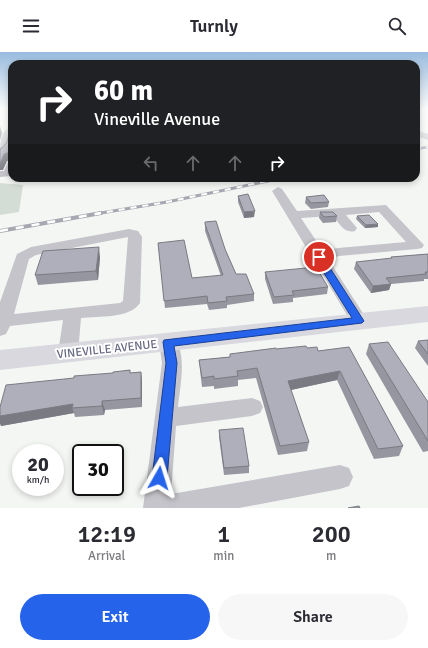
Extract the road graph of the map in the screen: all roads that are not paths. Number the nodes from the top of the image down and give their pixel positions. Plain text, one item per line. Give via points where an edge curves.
1 (7, 130) edge
2 (0, 153) edge
3 (278, 191) dead end
4 (337, 212) junction
5 (292, 215) junction
6 (350, 228) dead end
7 (422, 244) edge
8 (319, 257) junction
9 (73, 313) junction
10 (428, 314) edge
11 (358, 321) junction
12 (1, 325) edge
13 (168, 342) junction
14 (68, 353) junction
15 (0, 360) edge
16 (252, 407) dead end
17 (166, 418) junction
18 (340, 477) dead end
19 (156, 508) edge
20 (167, 508) edge

1 - 2 street
3 - 5 street
4 - 5 street
4 - 6 street
4 - 7 street via 382,208
5 - 8 street
7 - 8 street via 338,252
8 - 11 street
9 - 12 street
9 - 12 street via 124,308 131,303 135,237 133,234 38,249 26,254 22,257
9 - 14 street
10 - 11 main road, VINEVILLE AVENUE
11 - 13 main road, VINEVILLE AVENUE
13 - 14 main road, VINEVILLE AVENUE
13 - 17 street via 172,363
14 - 15 main road, VINEVILLE AVENUE
16 - 17 street
17 - 19 street
18 - 20 street

